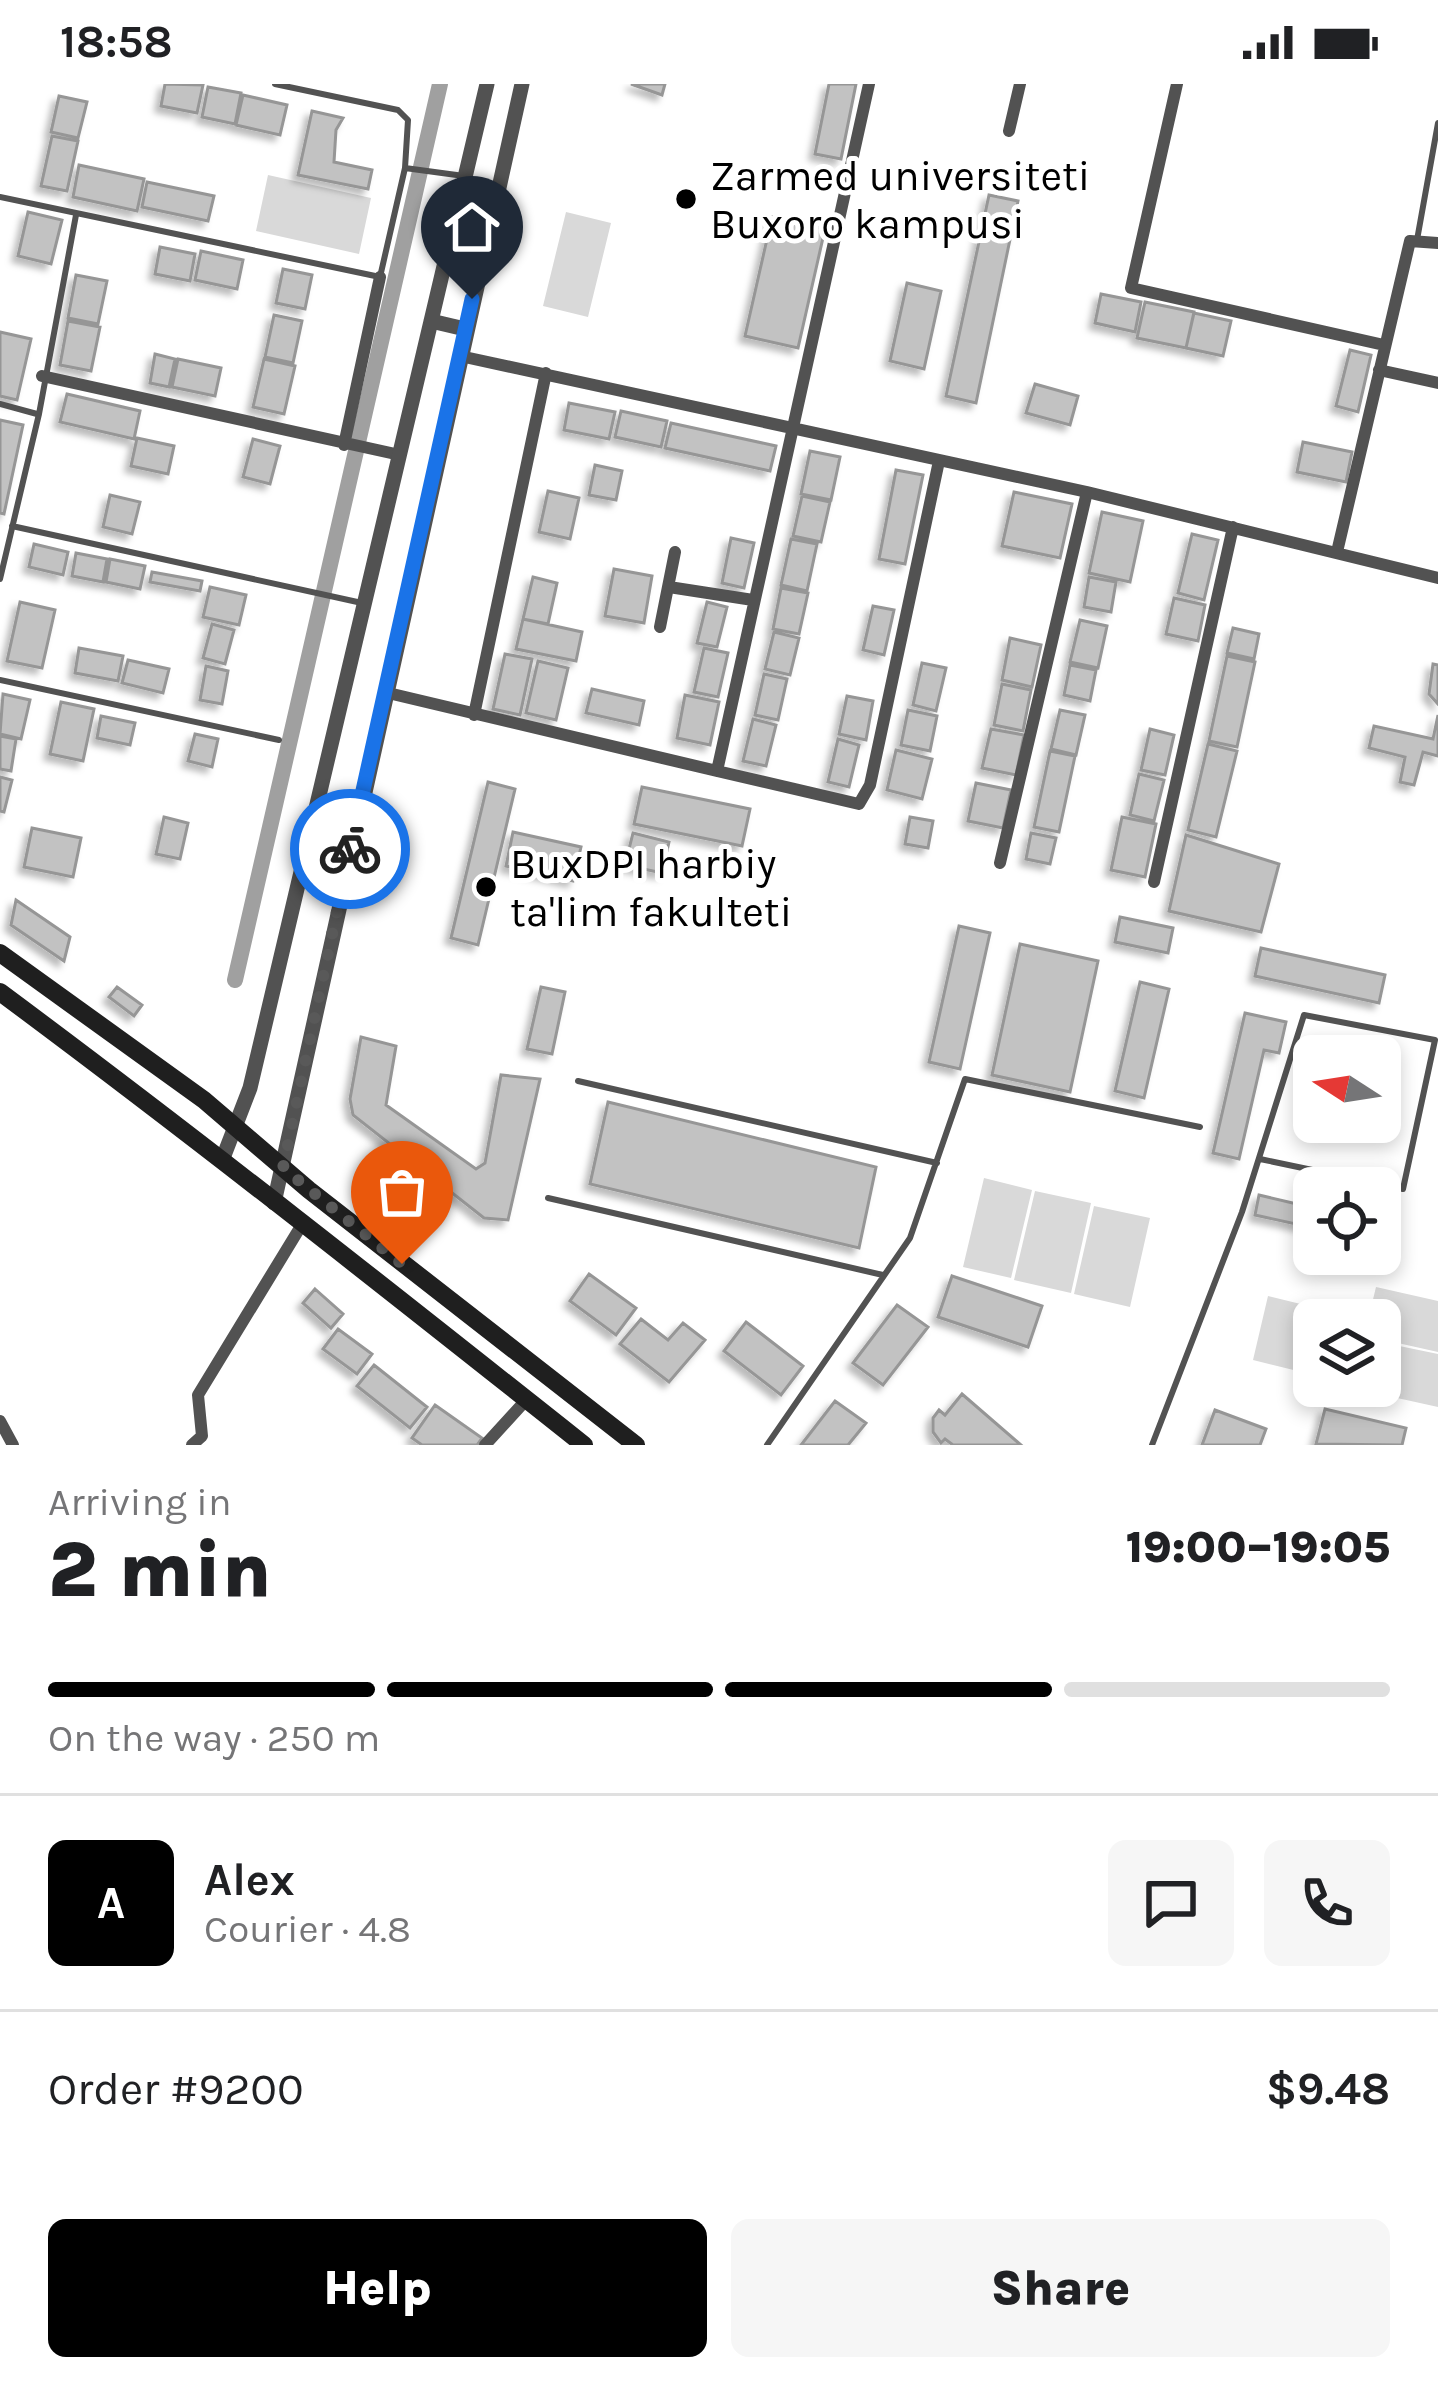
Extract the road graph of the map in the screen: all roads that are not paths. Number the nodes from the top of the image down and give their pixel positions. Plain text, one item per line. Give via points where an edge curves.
1 (275, 84) edge
2 (487, 84) edge
3 (522, 84) edge
4 (869, 84) edge
5 (1020, 84) edge
6 (1177, 84) edge
7 (1438, 123) edge
8 (1009, 131) dead end
9 (405, 168) junction
10 (466, 176) junction
11 (0, 197) edge
12 (76, 215) junction
13 (1417, 240) junction
14 (1438, 243) edge
15 (380, 277) junction
16 (431, 321) junction
17 (465, 329) junction
18 (1384, 345) junction
19 (460, 356) junction
20 (1378, 370) junction
21 (546, 373) junction
22 (42, 376) junction
23 (1438, 383) edge
24 (0, 404) edge
25 (39, 414) junction
26 (794, 428) junction
27 (354, 446) junction
28 (400, 455) junction
29 (939, 461) junction
30 (1088, 492) junction
31 (12, 526) junction
32 (1233, 527) junction
33 (1337, 551) junction
34 (675, 552) dead end
35 (1438, 578) edge
36 (0, 579) edge
37 (669, 587) junction
38 (753, 600) junction
39 (366, 604) junction
40 (660, 627) dead end
41 (0, 680) edge
42 (384, 692) junction
43 (474, 715) junction
44 (279, 740) dead end
45 (717, 771) junction
46 (1000, 863) dead end
47 (1154, 882) dead end
48 (0, 953) edge
49 (0, 992) edge
50 (578, 1081) dead end
51 (234, 1126) junction
52 (1200, 1127) dead end
53 (223, 1158) junction
54 (1260, 1159) junction
55 (937, 1162) junction
56 (283, 1168) junction
57 (548, 1198) dead end
58 (274, 1203) junction
59 (301, 1226) junction
60 (884, 1276) junction
61 (527, 1400) junction
62 (0, 1421) edge
63 (13, 1445) edge
64 (192, 1445) edge
65 (485, 1445) edge
66 (584, 1445) edge
67 (636, 1445) edge
68 (766, 1445) edge
69 (1152, 1445) edge

1 - 9 lane via 398,110 408,120
2 - 10 street
3 - 17 street
4 - 26 street
5 - 8 street
6 - 18 street via 1132,288
7 - 13 lane
9 - 10 lane
9 - 15 lane
10 - 16 street
11 - 12 lane
12 - 15 lane
12 - 22 lane
13 - 14 street
13 - 18 street via 1410,241
15 - 27 street
16 - 17 street
16 - 28 street
17 - 19 street
18 - 20 street
19 - 21 street
19 - 42 street
20 - 23 street
20 - 33 street
21 - 26 street
21 - 43 street
22 - 25 lane
22 - 27 street
24 - 25 lane
25 - 31 lane
26 - 29 street
26 - 38 street
27 - 28 street
28 - 39 street
29 - 30 street
29 - 45 street via 870,785 859,804
30 - 32 street
30 - 46 street
31 - 36 lane
31 - 39 lane
32 - 33 street
32 - 47 street
33 - 35 street
34 - 37 street
37 - 38 street
37 - 40 street
38 - 45 street
39 - 51 street via 250,1088
41 - 44 lane
42 - 43 street
42 - 56 street
43 - 45 street
48 - 51 main road
49 - 53 main road
50 - 55 lane
51 - 53 street
51 - 56 main road
52 - 55 lane via 965,1079
53 - 58 main road
54 - 54 lane via 1304,1016 1436,1040 1403,1189
54 - 69 lane
55 - 60 lane via 910,1238
56 - 58 street
56 - 67 main road
57 - 60 lane
58 - 59 main road
59 - 61 main road
59 - 64 street via 198,1395 202,1436
60 - 68 lane
61 - 65 street
61 - 66 main road
62 - 63 street

